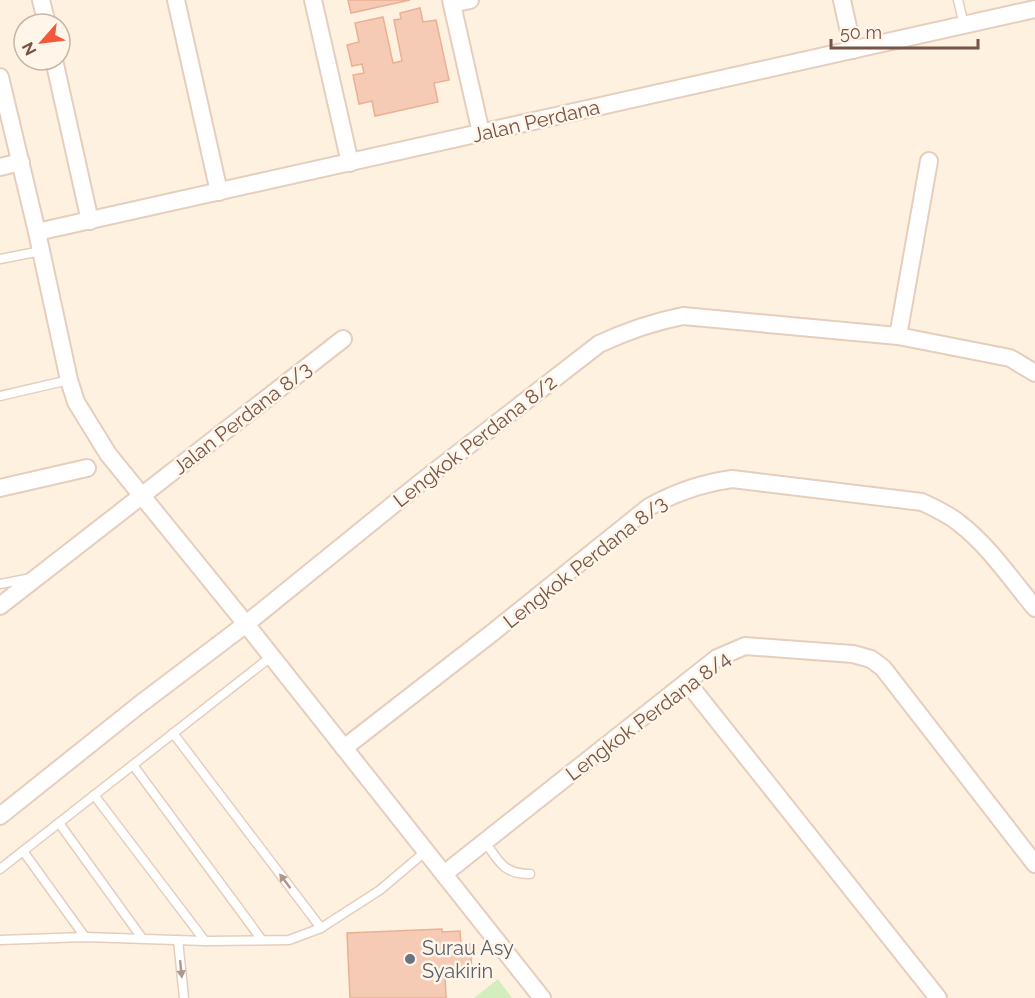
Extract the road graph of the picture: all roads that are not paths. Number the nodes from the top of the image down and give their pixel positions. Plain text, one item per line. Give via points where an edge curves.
1 (176, 0) edge
2 (313, 0) edge
3 (470, 0) edge
4 (842, 0) edge
5 (958, 0) edge
6 (451, 2) edge
7 (1035, 9) edge
8 (964, 25) junction
9 (853, 50) junction
10 (57, 72) edge
11 (0, 77) edge
12 (481, 133) junction
13 (929, 161) dead end
14 (21, 162) junction
15 (350, 163) junction
16 (0, 167) edge
17 (219, 192) junction
18 (90, 221) junction
19 (37, 232) junction
20 (41, 251) junction
21 (0, 259) edge
22 (898, 336) junction
23 (343, 339) dead end
24 (1035, 373) edge
25 (69, 380) junction
26 (0, 396) edge
27 (87, 468) dead end
28 (0, 488) edge
29 (142, 497) junction
30 (37, 577) junction
31 (0, 584) edge
32 (0, 606) edge
33 (1035, 608) edge
34 (246, 624) junction
35 (272, 656) junction
36 (687, 682) junction
37 (173, 733) junction
38 (344, 748) junction
39 (133, 765) junction
40 (94, 795) junction
41 (0, 816) edge
42 (58, 823) junction
43 (486, 843) junction
44 (23, 851) junction
45 (426, 851) junction
46 (1035, 864) edge
47 (0, 869) edge
48 (444, 874) junction
49 (531, 874) dead end
50 (321, 928) junction
51 (85, 937) junction
52 (142, 938) junction
53 (0, 940) edge
54 (178, 940) junction
55 (262, 940) junction
56 (205, 941) junction
57 (184, 998) edge
58 (542, 998) edge
59 (938, 998) edge

1 - 17 street
2 - 15 street
3 - 6 street
4 - 9 street
5 - 8 lane
6 - 12 street
7 - 8 street, Jalan Perdana
8 - 9 street, Jalan Perdana
9 - 12 street, Jalan Perdana
10 - 18 street
11 - 14 street
12 - 15 street, Jalan Perdana
13 - 22 street
14 - 16 street
14 - 19 street
15 - 17 street, Jalan Perdana
17 - 18 street, Jalan Perdana
18 - 19 street, Jalan Perdana
19 - 20 street
20 - 21 lane
20 - 25 street
22 - 24 street, Lengkok Perdana 8/2 via 1010,358
22 - 34 street, Lengkok Perdana 8/2 via 683,316 626,331 599,344
23 - 29 street, Jalan Perdana 8/3
25 - 26 lane
25 - 29 street via 86,421
27 - 28 street
29 - 30 street, Jalan Perdana 8/3
29 - 34 street
30 - 31 lane
30 - 32 street, Jalan Perdana 8/3
33 - 38 street, Lengkok Perdana 8/3 via 968,531 922,502 732,479 710,482 670,495 649,507
34 - 35 street
34 - 41 street, Lengkok Perdana 8/2
35 - 37 lane
35 - 38 street
36 - 43 street, Lengkok Perdana 8/4
36 - 46 street, Lengkok Perdana 8/4 via 717,658 745,646 853,654 871,659 883,668
36 - 59 street
37 - 39 lane
50 -> 37 lane
38 - 45 street
39 - 40 lane
39 - 55 lane
40 - 42 lane
40 - 56 lane
42 - 44 lane
42 - 52 lane
43 - 48 street, Lengkok Perdana 8/4
43 - 49 lane via 501,866
44 - 47 lane
44 - 51 lane
45 - 48 street
45 - 50 lane via 380,890
48 - 58 street
50 - 55 lane via 289,940
51 - 52 lane
51 - 53 lane
52 - 54 lane
54 - 56 lane
54 -> 57 lane
55 - 56 lane

